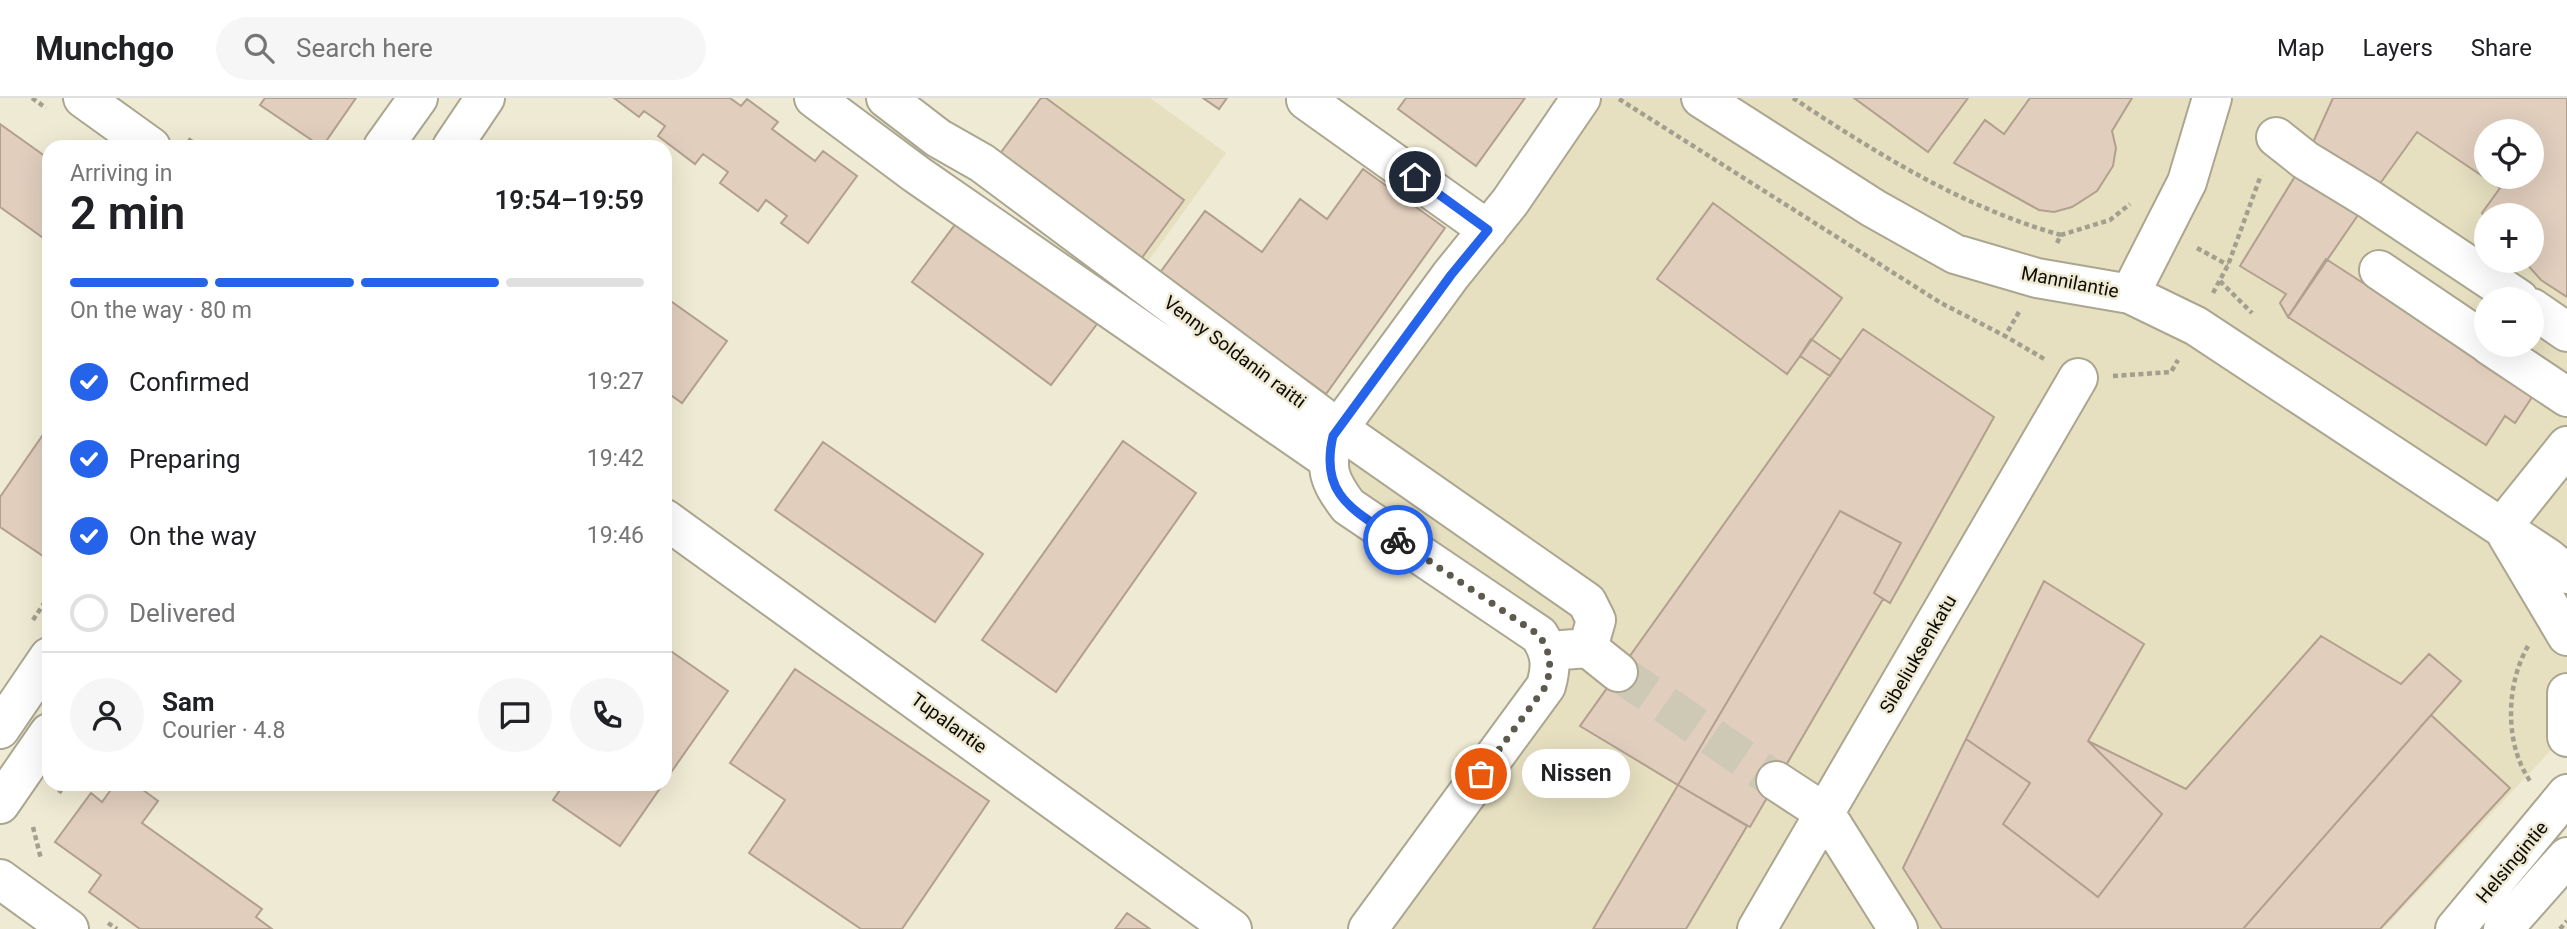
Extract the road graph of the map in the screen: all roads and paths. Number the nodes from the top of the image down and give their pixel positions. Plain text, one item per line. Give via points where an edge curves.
1 (83, 98) edge
2 (418, 98) edge
3 (485, 98) edge
4 (814, 98) edge
5 (886, 98) edge
6 (1581, 98) edge
7 (1618, 98) edge
8 (1701, 98) edge
9 (1793, 98) edge
10 (2212, 98) edge
11 (1306, 100) dead end
12 (2276, 137) joint
13 (141, 140) edge
14 (388, 140) edge
15 (457, 140) edge
16 (1488, 230) junction
17 (2061, 235) dead end
18 (2379, 270) dead end
19 (2501, 287) edge
20 (2130, 294) junction
21 (2544, 316) edge
22 (2196, 326) junction
23 (2567, 332) edge
24 (2474, 334) edge
25 (2005, 336) dead end
26 (2507, 357) edge
27 (2078, 378) joint
28 (2567, 397) edge
29 (1333, 444) junction
30 (2567, 446) edge
31 (672, 524) edge
32 (2502, 527) junction
33 (2567, 574) edge
34 (2549, 639) edge
35 (1588, 648) junction
36 (1549, 650) junction
37 (42, 667) edge
38 (1618, 672) tunnel mouth
39 (2567, 693) edge
40 (0, 729) edge
41 (2567, 737) edge
42 (42, 743) edge
43 (1776, 781) tunnel mouth
44 (2550, 789) edge
45 (0, 804) edge
46 (1825, 813) junction
47 (2567, 857) edge
48 (0, 879) edge
49 (2567, 920) edge
50 (69, 929) edge
51 (1232, 929) edge
52 (1368, 929) edge
53 (1757, 929) edge
54 (1898, 929) edge
55 (2455, 929) edge
56 (2503, 929) edge
57 (2560, 929) edge

1 - 13 street
2 - 14 street
3 - 15 street
4 - 29 street, Venny Soldanin raitti via 916,174
5 - 29 street, Venny Soldanin raitti via 938,138 982,163
6 - 16 street
7 - 25 path via 1941,303
8 - 20 street, Mannilantie via 1873,208 1955,254 2037,278
9 - 17 path via 1871,149 1959,196
10 - 20 street via 2187,182
11 - 16 street
12 - 19 street
12 - 22 path via 2228,265
16 - 29 street via 1451,275
18 - 24 street
20 - 22 street, Mannilantie
21 - 23 street
22 - 27 path via 2171,372
22 - 32 street, Mannilantie
26 - 28 street
27 - 46 street, Sibeliuksenkatu
29 - 35 street, Venny Soldanin raitti via 1587,602 1596,620
29 - 36 street via 1331,483 1348,506 1539,635
30 - 32 street
31 - 51 street, Tupalantie
32 - 33 street, Mannilantie
32 - 34 street, Mannilantie
34 - 44 path via 2519,662 2511,715 2522,770
35 - 36 street
35 - 38 street
36 - 52 street via 1551,670 1546,686
37 - 40 street
39 - 41 street
42 - 45 street
43 - 46 street
44 - 55 street, Helsingintie
46 - 53 street, Sibeliuksenkatu
46 - 54 street
47 - 56 street, Helsingintie
48 - 50 street
49 - 57 path

